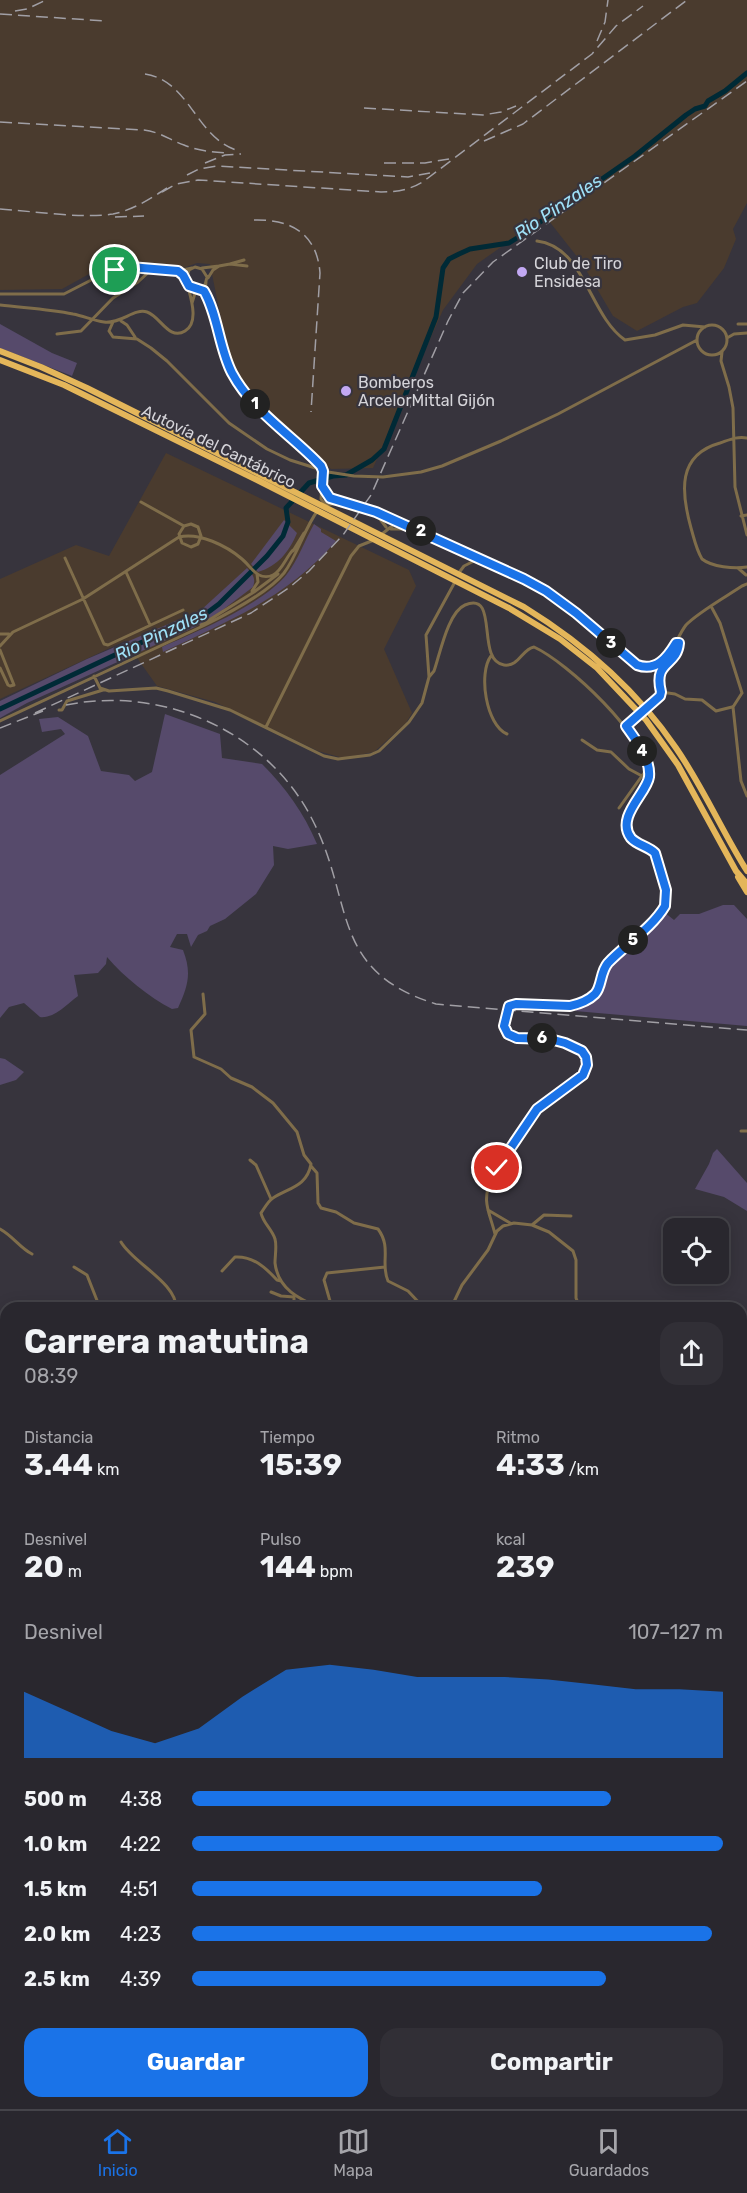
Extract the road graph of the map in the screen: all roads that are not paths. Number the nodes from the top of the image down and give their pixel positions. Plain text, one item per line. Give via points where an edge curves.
1 (537, 242) dead end
2 (244, 260) dead end
3 (230, 264) junction
4 (219, 266) junction
5 (247, 266) dead end
6 (199, 267) junction
7 (153, 268) junction
8 (192, 268) junction
9 (178, 271) junction
10 (187, 281) junction
11 (207, 281) junction
12 (198, 288) junction
13 (0, 294) edge
14 (208, 300) junction
15 (0, 305) edge
16 (192, 305) junction
17 (132, 314) junction
18 (100, 321) junction
19 (121, 321) junction
20 (113, 322) junction
21 (738, 324) dead end
22 (747, 324) edge
23 (698, 326) junction
24 (127, 327) junction
25 (705, 327) junction
26 (109, 331) junction
27 (724, 331) junction
28 (700, 332) junction
29 (747, 333) edge
30 (57, 334) dead end
31 (734, 334) junction
32 (125, 337) junction
33 (727, 338) junction
34 (137, 339) junction
35 (697, 340) junction
36 (687, 347) junction
37 (700, 348) junction
38 (0, 351) edge
39 (722, 352) junction
40 (715, 355) junction
41 (0, 360) edge
42 (721, 361) junction
43 (142, 419) junction
44 (736, 438) junction
45 (747, 438) edge
46 (322, 486) junction
47 (327, 495) junction
48 (321, 499) junction
49 (340, 501) junction
50 (141, 502) dead end
51 (328, 505) junction
52 (372, 511) junction
53 (318, 513) junction
54 (747, 515) edge
55 (741, 516) junction
56 (392, 522) junction
57 (183, 526) junction
58 (387, 529) junction
59 (413, 529) junction
60 (747, 535) edge
61 (201, 536) junction
62 (179, 537) junction
63 (294, 552) junction
64 (65, 558) dead end
65 (480, 558) junction
66 (736, 568) junction
67 (747, 568) edge
68 (126, 572) junction
69 (258, 575) junction
70 (746, 577) edge
71 (266, 584) junction
72 (747, 584) edge
73 (742, 586) junction
74 (479, 588) junction
75 (83, 599) junction
76 (711, 607) junction
77 (232, 609) junction
78 (183, 610) dead end
79 (150, 625) junction
80 (13, 632) junction
81 (0, 635) edge
82 (676, 643) junction
83 (0, 647) edge
84 (491, 656) junction
85 (0, 668) edge
86 (94, 676) junction
87 (429, 677) junction
88 (103, 690) junction
89 (661, 692) junction
90 (747, 692) edge
91 (742, 693) junction
92 (733, 707) junction
93 (59, 710) dead end
94 (0, 721) edge
95 (626, 726) junction
96 (266, 727) junction
97 (507, 734) dead end
98 (582, 740) dead end
99 (678, 750) junction
100 (648, 771) junction
101 (642, 776) junction
102 (747, 796) edge
103 (619, 808) dead end
104 (747, 865) edge
105 (736, 871) junction
106 (747, 871) edge
107 (747, 884) edge
108 (747, 892) edge
109 (204, 994) dead end
110 (741, 1131) dead end
111 (747, 1131) edge
112 (250, 1160) dead end
113 (311, 1166) junction
114 (270, 1199) junction
115 (488, 1210) junction
116 (571, 1216) dead end
117 (510, 1224) junction
118 (531, 1225) junction
119 (0, 1229) edge
120 (495, 1234) junction
121 (121, 1242) dead end
122 (32, 1254) dead end
123 (74, 1267) dead end
124 (385, 1267) junction
125 (222, 1270) dead end
126 (281, 1281) junction
127 (271, 1292) dead end
128 (295, 1297) junction
129 (98, 1302) edge
130 (176, 1302) edge
131 (295, 1302) edge
132 (306, 1302) edge
133 (330, 1302) edge
134 (418, 1302) edge
135 (454, 1302) edge
136 (578, 1302) edge

1 - 23 street via 552,244 566,255 605,321 625,340 683,325
2 - 3 street
3 - 4 street
3 - 5 street
4 - 6 street
4 - 11 street
6 - 8 street
6 - 11 street via 205,271
7 - 9 street
7 - 13 street via 115,270 64,294
7 - 30 street via 113,298 81,331
8 - 9 street
8 - 10 street
9 - 10 street
10 - 12 street
10 - 16 street
11 - 12 street
11 - 14 street
12 - 14 street
12 - 16 street
14 - 46 street via 228,363 242,388 264,414 319,464
15 - 18 street via 52,310
16 - 17 street via 192,323 180,333 170,331 149,313
17 - 19 street
17 - 24 street
18 - 20 street
18 - 26 street
19 - 20 street
19 - 24 street
20 - 26 street
21 - 22 street
23 - 25 street
23 - 28 street
24 - 32 street
24 - 34 street
25 - 27 street via 717,326
25 - 28 street
26 - 32 street via 115,339
27 - 31 street
27 - 33 street
28 - 35 street
29 - 31 street
31 - 33 street
32 - 34 street
33 - 39 street
34 - 36 street via 167,361 229,423 255,442 314,468 354,476 394,476 442,466 558,414
35 - 36 street
35 - 37 street
36 - 37 street
37 - 40 street
38 - 43 highway, Autovía del Cantábrico via 56,373
39 - 40 street
39 - 42 street
40 - 42 street
41 - 43 highway, Autovía del Cantábrico
42 - 44 street
43 - 74 highway, Autovía del Cantábrico
44 - 45 street
44 - 55 street via 735,487
44 - 66 street via 699,452 688,466 684,484 688,515 702,559
46 - 47 street
46 - 48 street
47 - 49 street
47 - 51 street
48 - 51 street
48 - 53 street
49 - 51 street
49 - 52 street
50 - 57 street
51 - 53 street
52 - 56 street
52 - 58 street
52 - 59 street
53 - 63 street
54 - 55 street
55 - 60 street
56 - 58 street
56 - 59 street
57 - 61 street via 195,525
57 - 62 street
58 - 59 street
58 - 96 street via 376,539 358,546 351,556
59 - 65 street
61 - 62 street
61 - 62 street via 198,544 190,547
61 - 69 street via 236,554
62 - 68 street
63 - 69 street via 273,575
63 - 71 street
63 - 77 street via 278,578
64 - 75 street
65 - 82 street via 557,599 637,665 647,668 660,663
65 - 87 street via 461,569 428,629 425,641
66 - 67 street
66 - 70 street
67 - 70 street
68 - 75 street
68 - 79 street
69 - 71 street
69 - 77 street via 257,587
70 - 73 street
71 - 77 street
72 - 73 street
73 - 76 street
74 - 99 highway, Autovía del Cantábrico via 544,619 602,663 651,714
74 - 105 highway, Autovía del Cantábrico via 560,639 626,697 678,765
75 - 79 street via 104,644
75 - 80 street
76 - 82 street via 690,621
76 - 91 street via 720,623
77 - 86 street
78 - 79 street
80 - 81 street
80 - 83 street
81 - 83 street
82 - 89 street via 679,645 675,653 659,673
83 - 85 street via 14,685 8,685
84 - 87 street via 484,613 474,604 465,605 457,610 449,625
84 - 95 street via 501,665 510,665 530,648 537,648 571,673
84 - 97 street via 485,666 485,697 495,724
86 - 88 street
86 - 94 street
87 - 96 street via 426,694 415,714 379,751 370,755 339,759 324,756
88 - 93 street via 67,701
88 - 96 street via 156,688 215,704
89 - 92 street via 702,700 716,711
89 - 95 street
90 - 91 street
91 - 92 street
92 - 102 street via 741,781
95 - 100 street via 645,758
98 - 101 street via 597,750 611,752
99 - 104 highway
99 - 106 highway, Autovía del Cantábrico
100 - 101 street
100 - 115 street via 646,784 630,810 628,828 633,840 655,853 666,890 664,910 607,964 595,994 570,1006 509,1007 504,1026 508,1034 565,1043 582,1051 587,1065 583,1075 533,1113 492,1177 485,1197
101 - 103 street
105 - 107 highway, Autovía del Cantábrico
105 - 108 highway
109 - 113 street via 205,1014 193,1026 191,1036 194,1057 252,1087 273,1103 297,1132
110 - 111 street
112 - 114 street via 256,1165
113 - 114 street via 295,1188
113 - 124 street via 317,1173 321,1208 354,1223 374,1226 386,1247
114 - 126 street via 261,1214 275,1238
115 - 117 street
115 - 120 street
116 - 118 street via 546,1214
117 - 118 street
117 - 120 street
118 - 136 street via 561,1240 574,1254
119 - 122 street
120 - 135 street
121 - 130 street via 132,1257 167,1287
123 - 129 street via 87,1275
124 - 133 street via 327,1273 324,1280
124 - 134 street via 388,1281 408,1291
125 - 126 street via 236,1256 249,1258
126 - 128 street
127 - 128 street
128 - 131 street
128 - 132 street

